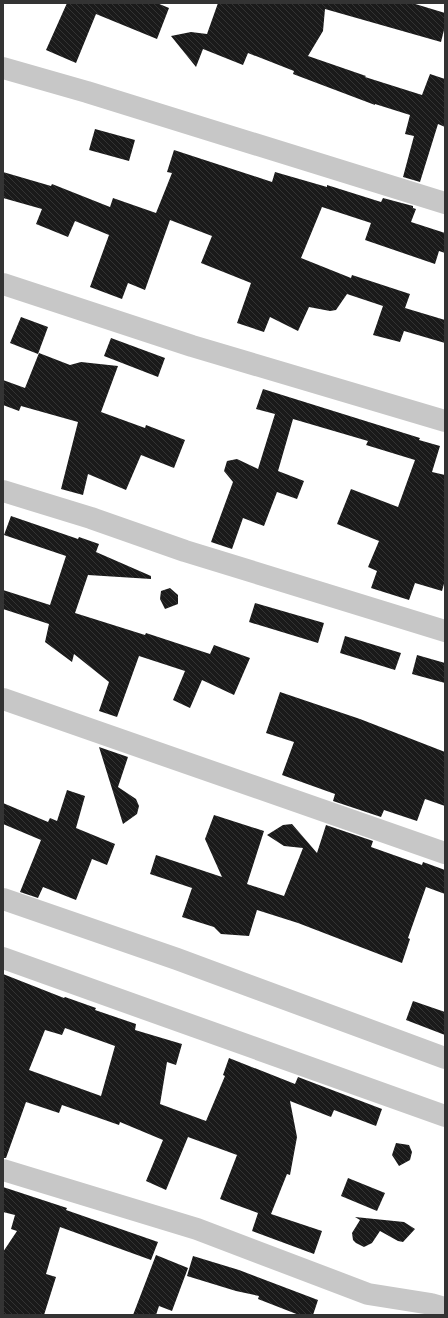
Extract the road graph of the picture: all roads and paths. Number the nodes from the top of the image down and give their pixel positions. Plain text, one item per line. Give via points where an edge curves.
1 (3, 68) edge
2 (445, 203) edge
3 (3, 284) edge
4 (445, 422) edge
5 (3, 491) edge
6 (445, 631) edge
7 (3, 699) edge
8 (445, 853) edge
9 (3, 899) edge
10 (3, 958) edge
11 (445, 1058) edge
12 (445, 1116) edge
13 (3, 1170) edge
14 (445, 1308) edge

1 - 2 street
3 - 4 street via 192,346
5 - 6 street via 185,551
7 - 8 street
9 - 11 street via 177,959
10 - 12 street
13 - 14 street via 197,1229 368,1294

